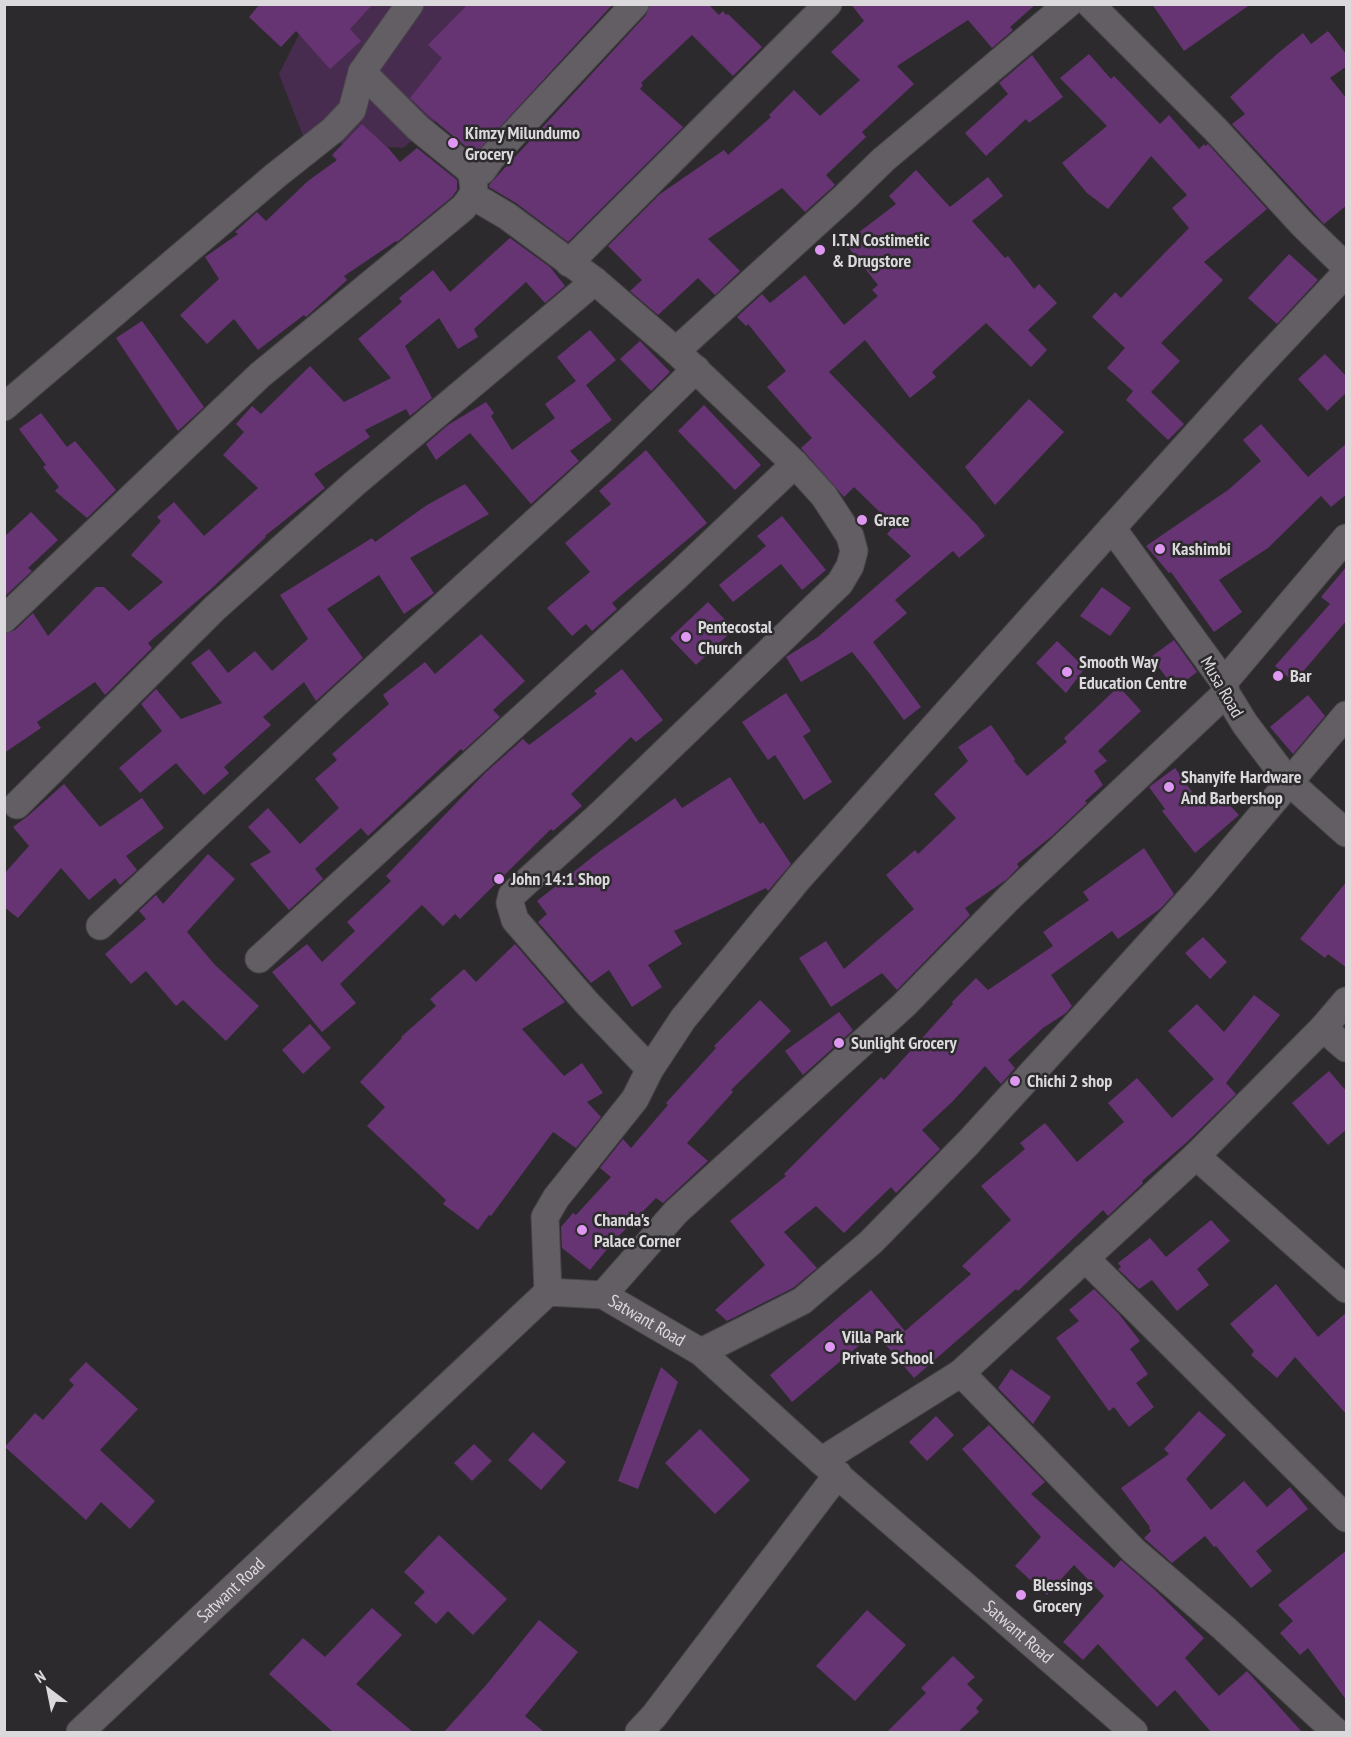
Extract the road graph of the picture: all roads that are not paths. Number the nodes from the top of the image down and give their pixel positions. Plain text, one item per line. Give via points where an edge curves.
1 (410, 4) edge
2 (635, 4) edge
3 (828, 4) edge
4 (1068, 4) edge
5 (1090, 4) edge
6 (362, 72) junction
7 (472, 183) junction
8 (569, 263) junction
9 (1347, 267) edge
10 (1347, 273) edge
11 (595, 281) junction
12 (676, 351) junction
13 (696, 369) junction
14 (4, 407) edge
15 (795, 464) junction
16 (1112, 528) junction
17 (1347, 538) edge
18 (4, 619) edge
19 (1225, 688) junction
20 (1347, 714) edge
21 (1288, 781) junction
22 (17, 805) dead end
23 (1347, 833) edge
24 (100, 926) dead end
25 (259, 959) dead end
26 (1347, 1001) edge
27 (1323, 1028) junction
28 (1347, 1048) edge
29 (650, 1070) junction
30 (1196, 1156) junction
31 (1085, 1258) junction
32 (1347, 1289) edge
33 (548, 1292) junction
34 (603, 1295) junction
35 (701, 1352) junction
36 (961, 1373) junction
37 (829, 1467) junction
38 (1347, 1518) edge
39 (80, 1732) edge
40 (639, 1732) edge
41 (1134, 1732) edge
42 (1336, 1732) edge

1 - 6 street
2 - 7 street
3 - 8 street
4 - 12 street via 883,160
5 - 9 street
6 - 7 street
6 - 14 street via 352,110 333,130
7 - 8 street via 507,216
7 - 18 street via 462,208 446,223 260,375
8 - 11 street
10 - 16 street
11 - 12 street
11 - 22 street via 355,483 215,608
12 - 13 street
13 - 15 street
13 - 24 street via 601,462
15 - 25 street
15 - 29 street via 824,496 850,536 854,551 840,583 512,895 510,903 515,920
16 - 19 street, Musa Road
16 - 29 street via 800,878 683,1019
17 - 19 street
19 - 21 street, Musa Road via 1245,724
19 - 34 street via 904,1005 676,1212
20 - 21 street
21 - 23 street, Musa Road
21 - 35 street via 1201,887 1087,1014 871,1242 802,1301
26 - 27 street
27 - 28 street
27 - 30 street
29 - 33 street via 635,1099 545,1217
30 - 31 street
30 - 32 street
31 - 36 street
31 - 38 street
33 - 34 street, Satwant Road
33 - 39 street, Satwant Road
34 - 35 street, Satwant Road
35 - 37 street, Satwant Road
36 - 37 street
36 - 42 street via 1134,1551
37 - 40 street
37 - 41 street, Satwant Road

